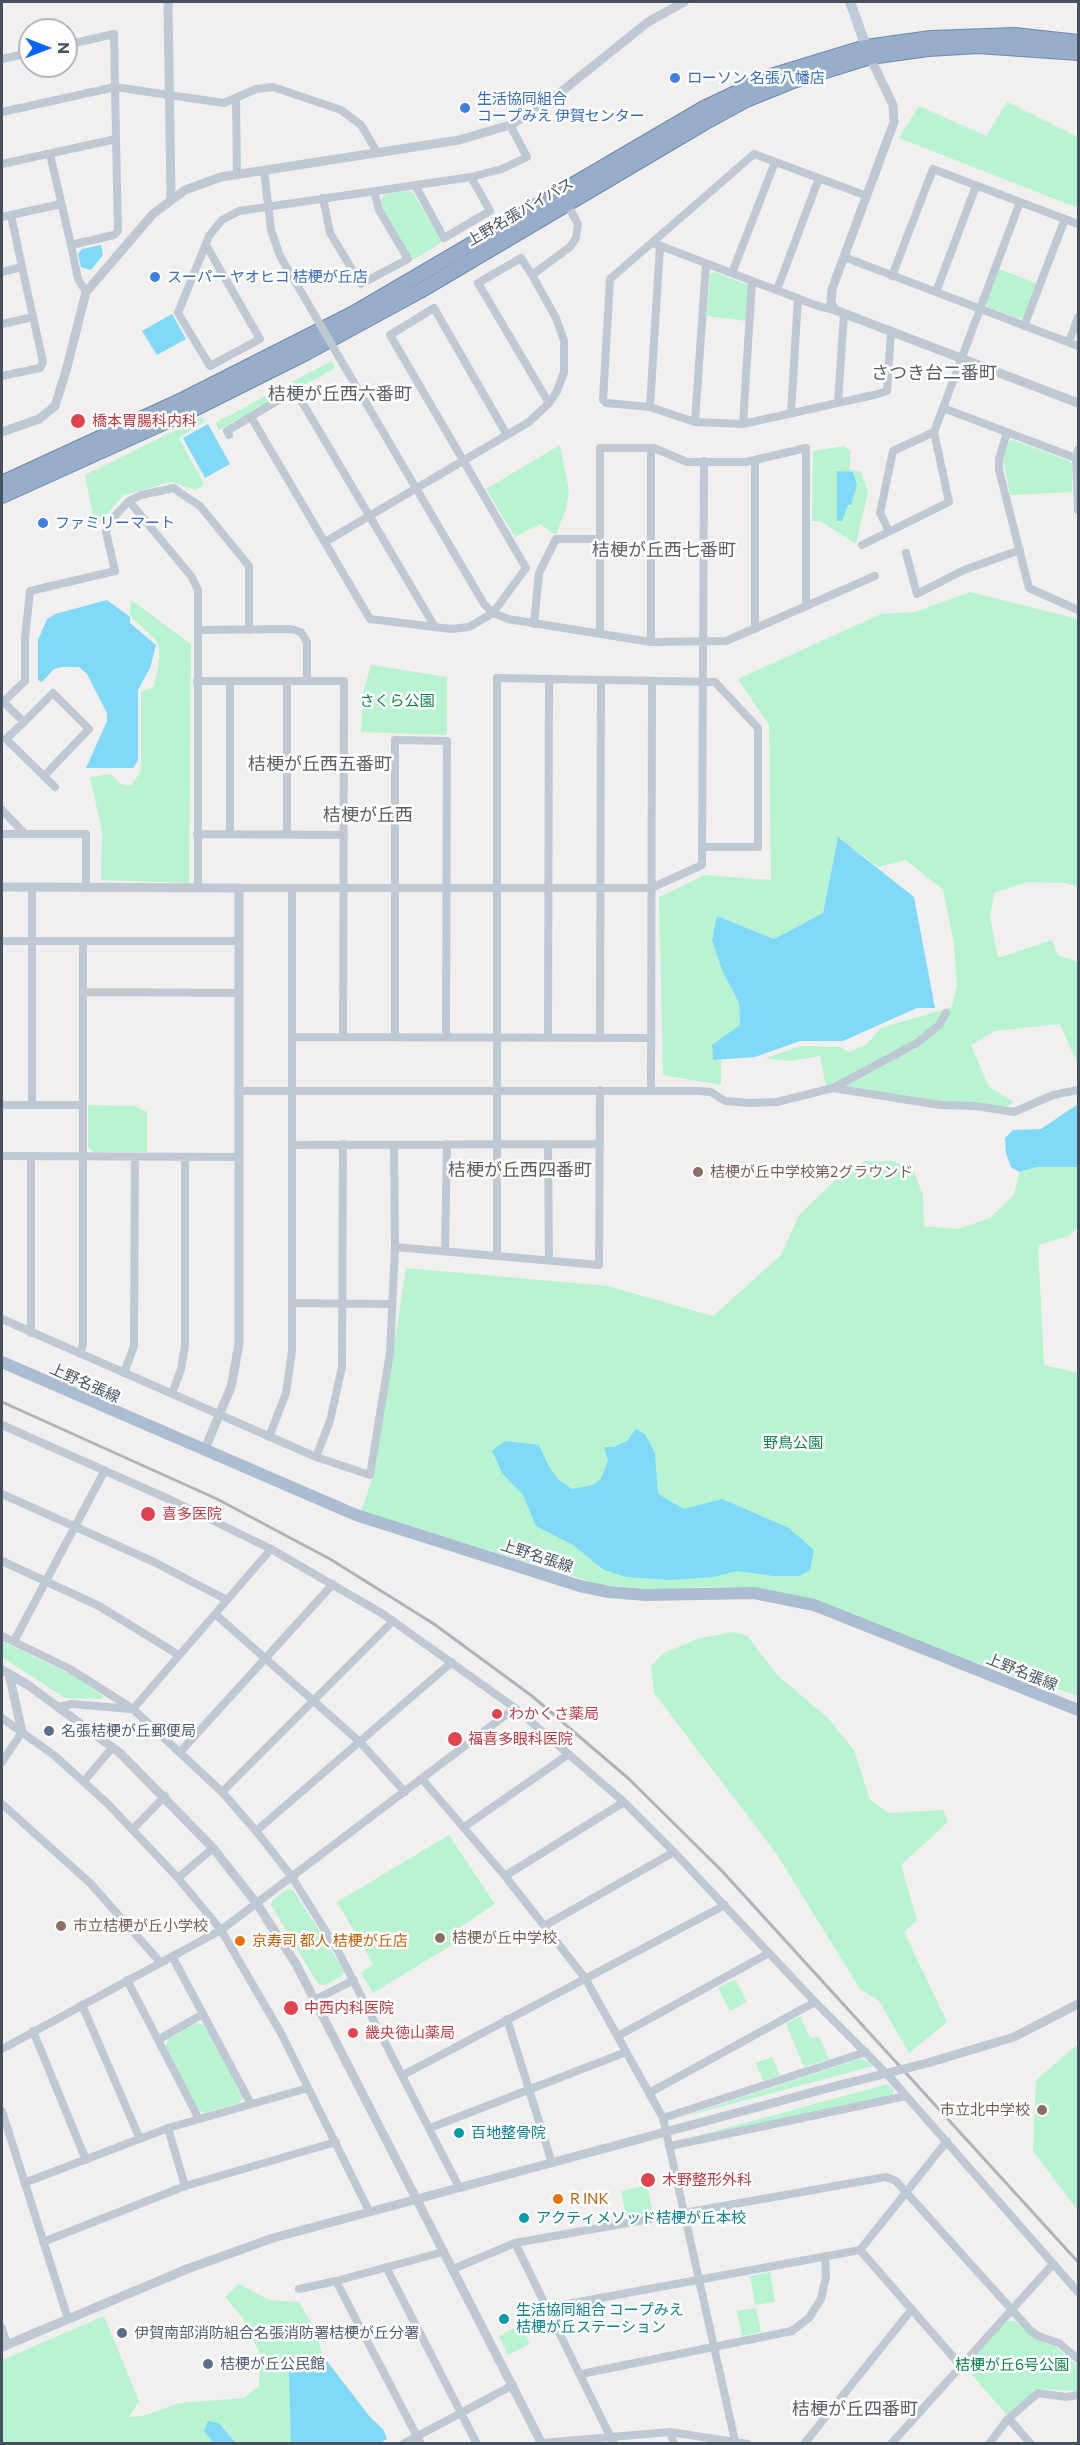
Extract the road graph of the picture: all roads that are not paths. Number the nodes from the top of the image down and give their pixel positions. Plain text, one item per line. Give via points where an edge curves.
1 (168, 2) edge
2 (684, 2) edge
3 (850, 2) edge
4 (78, 42) edge
5 (1078, 42) edge
6 (868, 52) junction
7 (1078, 53) edge
8 (18, 56) edge
9 (2, 59) edge
10 (115, 87) junction
11 (169, 95) junction
12 (236, 100) junction
13 (2, 112) edge
14 (510, 125) junction
15 (116, 139) junction
16 (377, 152) junction
17 (50, 154) junction
18 (775, 162) junction
19 (2, 164) edge
20 (264, 170) junction
21 (237, 174) junction
22 (471, 177) junction
23 (819, 178) junction
24 (415, 185) junction
25 (976, 186) junction
26 (374, 191) junction
27 (867, 196) junction
28 (323, 198) junction
29 (171, 199) junction
30 (1020, 202) junction
31 (62, 204) junction
32 (567, 204) junction
33 (268, 206) junction
34 (11, 215) junction
35 (2, 217) edge
36 (1065, 219) junction
37 (1078, 224) edge
38 (656, 244) junction
39 (71, 245) junction
40 (206, 245) junction
41 (844, 257) junction
42 (706, 264) junction
43 (22, 267) junction
44 (2, 272) edge
45 (732, 273) junction
46 (532, 275) junction
47 (892, 276) junction
48 (752, 281) junction
49 (777, 290) junction
50 (86, 292) junction
51 (936, 292) junction
52 (798, 298) junction
53 (835, 309) junction
54 (980, 309) junction
55 (844, 314) junction
56 (33, 317) junction
57 (1078, 317) edge
58 (2, 324) edge
59 (1024, 326) junction
60 (891, 332) junction
61 (1069, 342) junction
62 (1078, 346) edge
63 (961, 358) junction
64 (2, 376) edge
65 (549, 403) junction
66 (838, 403) junction
67 (1078, 403) edge
68 (650, 406) junction
69 (943, 408) junction
70 (791, 413) junction
71 (251, 417) junction
72 (695, 422) junction
73 (743, 424) junction
74 (2, 432) edge
75 (934, 432) junction
76 (1007, 432) junction
77 (229, 435) dead end
78 (507, 435) junction
79 (651, 448) junction
80 (1078, 450) edge
81 (1077, 459) edge
82 (755, 460) junction
83 (463, 461) junction
84 (704, 461) junction
85 (2, 483) edge
86 (416, 489) junction
87 (2, 496) edge
88 (129, 501) junction
89 (1078, 510) edge
90 (369, 516) junction
91 (889, 531) junction
92 (600, 539) junction
93 (325, 542) junction
94 (862, 545) dead end
95 (1020, 550) junction
96 (906, 553) dead end
97 (875, 576) dead end
98 (806, 605) junction
99 (1078, 610) edge
100 (493, 613) junction
101 (534, 624) junction
102 (435, 627) junction
103 (755, 629) junction
104 (198, 630) junction
105 (249, 630) junction
106 (600, 634) junction
107 (651, 642) junction
108 (704, 642) junction
109 (549, 679) junction
110 (600, 680) junction
111 (197, 681) junction
112 (230, 681) junction
113 (287, 681) junction
114 (307, 681) junction
115 (652, 682) junction
116 (702, 682) junction
117 (2, 702) edge
118 (24, 722) junction
119 (44, 776) junction
120 (55, 787) dead end
121 (2, 810) edge
122 (2, 834) edge
123 (26, 834) junction
124 (197, 834) junction
125 (230, 834) junction
126 (287, 835) junction
127 (344, 835) junction
128 (703, 847) junction
129 (2, 887) edge
130 (32, 887) junction
131 (86, 887) junction
132 (344, 887) junction
133 (198, 888) junction
134 (239, 888) junction
135 (292, 888) junction
136 (395, 888) junction
137 (446, 888) junction
138 (497, 888) junction
139 (549, 888) junction
140 (600, 888) junction
141 (651, 888) junction
142 (2, 941) edge
143 (32, 941) junction
144 (83, 941) junction
145 (239, 941) junction
146 (83, 992) junction
147 (239, 993) junction
148 (946, 1013) dead end
149 (293, 1037) junction
150 (343, 1037) junction
151 (395, 1037) junction
152 (446, 1037) junction
153 (497, 1037) junction
154 (548, 1038) junction
155 (600, 1038) junction
156 (651, 1038) junction
157 (833, 1088) junction
158 (600, 1090) junction
159 (1078, 1090) edge
160 (238, 1091) junction
161 (292, 1091) junction
162 (497, 1091) junction
163 (651, 1091) junction
164 (2, 1105) edge
165 (32, 1105) junction
166 (83, 1105) junction
167 (292, 1144) junction
168 (343, 1144) junction
169 (394, 1144) junction
170 (447, 1144) junction
171 (497, 1144) junction
172 (548, 1144) junction
173 (600, 1144) junction
174 (2, 1156) edge
175 (32, 1156) junction
176 (83, 1157) junction
177 (135, 1157) junction
178 (185, 1157) junction
179 (238, 1157) junction
180 (395, 1247) junction
181 (446, 1251) junction
182 (497, 1255) junction
183 (549, 1260) junction
184 (292, 1303) junction
185 (343, 1303) junction
186 (392, 1304) junction
187 (2, 1319) edge
188 (32, 1333) junction
189 (80, 1354) junction
190 (2, 1362) edge
191 (124, 1373) junction
192 (172, 1394) junction
193 (220, 1415) junction
194 (2, 1425) edge
195 (269, 1437) junction
196 (204, 1451) junction
197 (316, 1457) junction
198 (105, 1470) junction
199 (2, 1494) edge
200 (75, 1526) junction
201 (271, 1549) junction
202 (2, 1561) edge
203 (46, 1580) junction
204 (333, 1584) junction
205 (227, 1600) junction
206 (215, 1614) junction
207 (393, 1621) junction
208 (2, 1636) edge
209 (14, 1641) junction
210 (179, 1656) junction
211 (265, 1659) junction
212 (452, 1662) junction
213 (5, 1672) edge
214 (313, 1701) junction
215 (59, 1707) junction
216 (515, 1708) junction
217 (133, 1709) junction
218 (1078, 1710) edge
219 (2, 1718) edge
220 (22, 1732) junction
221 (360, 1742) junction
222 (112, 1748) junction
223 (181, 1751) junction
224 (569, 1754) junction
225 (2, 1762) edge
226 (422, 1779) junction
227 (84, 1781) junction
228 (222, 1792) junction
229 (405, 1792) junction
230 (165, 1796) junction
231 (624, 1802) junction
232 (2, 1804) edge
233 (464, 1827) junction
234 (134, 1829) junction
235 (256, 1831) junction
236 (213, 1848) junction
237 (674, 1852) junction
238 (505, 1876) junction
239 (292, 1877) junction
240 (178, 1878) junction
241 (257, 1904) junction
242 (725, 1905) junction
243 (544, 1926) junction
244 (220, 1930) junction
245 (769, 1953) junction
246 (172, 1956) junction
247 (160, 1962) junction
248 (585, 1978) junction
249 (127, 1980) junction
250 (354, 1980) junction
251 (314, 2000) junction
252 (815, 2002) junction
253 (1078, 2004) edge
254 (82, 2005) junction
255 (203, 2014) junction
256 (507, 2019) junction
257 (33, 2031) junction
258 (618, 2036) junction
259 (158, 2040) junction
260 (2, 2049) edge
261 (626, 2052) junction
262 (866, 2052) junction
263 (403, 2075) junction
264 (309, 2088) junction
265 (529, 2090) junction
266 (650, 2093) junction
267 (906, 2096) junction
268 (251, 2104) junction
269 (2, 2117) edge
270 (663, 2118) junction
271 (199, 2120) junction
272 (168, 2128) junction
273 (430, 2128) junction
274 (667, 2132) junction
275 (140, 2139) junction
276 (947, 2141) junction
277 (336, 2142) junction
278 (670, 2146) junction
279 (86, 2160) junction
280 (552, 2163) junction
281 (24, 2183) junction
282 (185, 2186) junction
283 (459, 2187) junction
284 (906, 2193) junction
285 (417, 2198) junction
286 (369, 2211) junction
287 (684, 2213) junction
288 (42, 2242) junction
289 (515, 2243) junction
290 (860, 2250) junction
291 (443, 2252) junction
292 (825, 2256) junction
293 (1052, 2265) junction
294 (386, 2267) junction
295 (453, 2269) junction
296 (699, 2279) junction
297 (336, 2281) junction
298 (298, 2289) dead end
299 (1078, 2292) edge
300 (546, 2308) junction
301 (912, 2309) junction
302 (1010, 2310) junction
303 (68, 2319) junction
304 (2, 2328) edge
305 (4, 2346) edge
306 (714, 2349) junction
307 (1078, 2359) edge
308 (961, 2366) junction
309 (581, 2374) junction
310 (513, 2385) junction
311 (1078, 2395) edge
312 (460, 2413) junction
313 (1009, 2419) junction
314 (670, 2432) junction
315 (417, 2435) junction
316 (613, 2440) edge
317 (735, 2441) junction
318 (542, 2443) edge
319 (746, 2443) edge
320 (403, 2444) edge
321 (421, 2444) edge
322 (477, 2444) edge
323 (674, 2444) edge
324 (804, 2444) edge
325 (891, 2444) edge
326 (989, 2444) edge
327 (1031, 2444) edge

1 - 11 street
2 - 14 street via 648,22 542,108
3 - 6 main road
4 - 10 street via 114,34
5 - 6 highway, 上野名張バイパス via 1014,35 981,36
6 - 7 highway, 上野名張バイパス via 978,46
6 - 27 street via 895,113
6 - 32 highway, 上野名張バイパス via 746,100
6 - 85 highway, 上野名張バイパス via 771,76 714,104 354,313 184,399
8 - 9 street
10 - 11 street
10 - 13 street
10 - 15 street
11 - 12 street via 224,103
11 - 29 street
12 - 16 street via 256,89 273,87 333,105 361,125
12 - 21 street
14 - 16 street via 459,140
14 - 22 street via 527,157
15 - 17 street
15 - 39 street via 118,231
16 - 20 street
17 - 19 street
17 - 31 street
18 - 23 street
18 - 38 street via 754,154
18 - 45 street
20 - 21 street
20 - 33 street
21 - 29 street via 199,184
22 - 24 street
22 - 24 street via 490,211 444,237
23 - 27 street
23 - 49 street
24 - 26 street
25 - 30 street
25 - 47 street via 933,169
25 - 51 street
26 - 28 street
26 - 28 street via 379,210 408,258 361,284 330,233
27 - 41 street
28 - 33 street
29 - 50 street via 153,213
30 - 36 street
30 - 54 street
31 - 34 street
31 - 39 street
32 - 46 street via 578,224 576,238
32 - 87 highway, 上野名張バイパス via 306,353
33 - 40 street via 227,216 216,225
33 - 86 street, bridge via 280,256
34 - 35 street
34 - 43 street
36 - 37 street
36 - 59 street
38 - 42 street
38 - 68 street
38 - 68 street via 610,279 603,400
39 - 50 street via 78,279
40 - 40 street via 260,339 210,366 178,313
41 - 47 street
41 - 53 street via 830,296
42 - 45 street
42 - 72 street
43 - 44 street
43 - 56 street
45 - 48 street
46 - 65 street via 564,341 564,372
46 - 65 street via 521,258 478,283
47 - 51 street
48 - 49 street
48 - 73 street
49 - 52 street
50 - 74 street via 55,406 39,419
51 - 54 street
52 - 53 street
52 - 70 street
53 - 55 street
54 - 59 street
54 - 63 street
55 - 60 street
55 - 66 street
56 - 58 street
56 - 64 street via 43,363 39,368
57 - 61 street
59 - 61 street
60 - 63 street
60 - 66 street via 887,391
61 - 62 street
63 - 67 street
63 - 69 street
65 - 78 street
66 - 70 street
68 - 72 street
69 - 75 street
69 - 76 street
70 - 73 street
71 - 77 street via 227,431
71 - 90 street via 295,390
71 - 93 street
72 - 73 street
75 - 91 street via 893,451 880,513
75 - 91 street via 949,502
76 - 81 street
76 - 95 street via 999,470
78 - 83 street
78 - 83 street via 434,308 390,335
79 - 84 street via 687,462
79 - 92 street via 600,448
79 - 107 street
80 - 81 street
81 - 89 street
82 - 84 street
82 - 98 street via 806,448
82 - 103 street
83 - 86 street
83 - 100 street via 526,568
84 - 108 street
86 - 90 street
86 - 100 street
88 - 104 street via 195,581
88 - 105 street via 174,488 200,506 249,566
88 - 117 street via 108,523 106,532 115,571 30,591 25,681
90 - 93 street
90 - 102 street
91 - 94 street
92 - 101 street via 556,539 539,573
92 - 106 street
93 - 102 street via 370,619
95 - 96 street via 964,570 917,594
95 - 99 street via 1029,588
97 - 98 street
98 - 103 street
100 - 101 street
100 - 102 street via 462,629
101 - 106 street
103 - 108 street via 726,641
104 - 105 street
104 - 111 street
105 - 114 street via 291,629 304,634
106 - 107 street
107 - 108 street
108 - 116 street
109 - 110 street
109 - 138 street via 497,678
109 - 139 street
110 - 115 street
110 - 140 street
111 - 112 street
111 - 124 street
112 - 113 street
112 - 125 street
113 - 114 street
113 - 126 street
114 - 127 street via 344,681
115 - 116 street
115 - 141 street
116 - 128 street
116 - 128 street via 715,682 758,728 758,847
117 - 118 street
118 - 119 street via 6,739
118 - 119 street via 53,693 89,729
119 - 120 street
121 - 123 street
122 - 123 street
123 - 131 street via 86,834
124 - 125 street
124 - 133 street
125 - 126 street
126 - 127 street
127 - 132 street
128 - 141 street via 702,865
129 - 130 street
130 - 131 street
130 - 143 street
131 - 133 street
132 - 135 street
132 - 136 street
132 - 150 street
133 - 134 street
134 - 135 street
134 - 145 street
135 - 149 street
136 - 137 street
136 - 137 street via 395,740 447,741
136 - 151 street
137 - 138 street
137 - 152 street
138 - 139 street
138 - 153 street
139 - 140 street
139 - 154 street
140 - 141 street
140 - 155 street
141 - 156 street
142 - 143 street
143 - 144 street
143 - 165 street
144 - 145 street
144 - 146 street
145 - 147 street
146 - 147 street
146 - 166 street
147 - 160 street
148 - 157 street via 939,1025 917,1043
149 - 150 street
149 - 161 street
150 - 151 street
151 - 152 street
152 - 153 street
153 - 154 street
153 - 162 street
154 - 155 street
155 - 156 street
156 - 163 street
157 - 159 street via 1002,1112 1022,1110 1053,1095
157 - 163 street via 777,1102 750,1103 725,1101 706,1091
158 - 162 street
158 - 163 street
158 - 173 street
160 - 161 street
160 - 179 street
161 - 162 street
161 - 167 street
162 - 171 street
164 - 165 street
165 - 166 street
166 - 176 street
167 - 168 street
167 - 184 street
168 - 169 street
168 - 185 street
169 - 170 street
169 - 180 street
170 - 171 street
170 - 181 street
171 - 172 street
171 - 182 street
172 - 173 street
172 - 183 street
173 - 183 street via 599,1265
174 - 175 street
175 - 176 street
175 - 188 street
176 - 177 street
176 - 189 street
177 - 178 street
177 - 191 street via 134,1346
178 - 179 street
178 - 192 street via 185,1346
179 - 193 street via 238,1355
180 - 181 street
180 - 186 street
181 - 182 street
182 - 183 street
184 - 185 street
184 - 195 street via 290,1372
185 - 186 street
185 - 197 street via 339,1382
186 - 197 street via 390,1353 370,1475
187 - 188 street
188 - 189 street
189 - 191 street
190 - 196 main road, 上野名張線
191 - 192 street
192 - 193 street
193 - 195 street
193 - 196 street
194 - 198 street
195 - 197 street
196 - 218 main road, 上野名張線 via 356,1515 580,1586 636,1594 754,1593 814,1605
198 - 200 street
198 - 201 street
199 - 200 street
200 - 203 street
200 - 205 street
201 - 204 street
201 - 205 street
202 - 203 street
203 - 209 street
203 - 210 street via 99,1606
204 - 207 street
204 - 211 street
205 - 206 street
206 - 210 street
206 - 211 street
207 - 212 street
207 - 214 street
208 - 209 street
209 - 217 street via 77,1673
210 - 217 street
211 - 214 street
211 - 223 street
212 - 216 street
212 - 221 street
213 - 215 street
213 - 220 street
214 - 221 street
214 - 228 street
215 - 217 street via 72,1704
215 - 222 street
216 - 224 street
216 - 226 street
217 - 223 street
219 - 220 street
220 - 225 street
220 - 227 street
221 - 229 street
221 - 235 street
222 - 227 street
222 - 230 street
223 - 228 street
224 - 231 street
224 - 233 street
226 - 229 street
226 - 233 street
227 - 234 street
228 - 235 street
229 - 239 street
230 - 234 street
230 - 236 street
231 - 237 street
231 - 238 street
232 - 247 street via 90,1883
233 - 238 street
234 - 240 street
235 - 239 street
236 - 240 street
236 - 241 street
237 - 242 street
237 - 243 street
238 - 243 street
239 - 241 street
239 - 250 street
240 - 244 street
241 - 244 street
241 - 251 street
242 - 245 street
242 - 248 street
243 - 248 street
244 - 246 street
244 - 264 street
245 - 252 street
245 - 258 street
246 - 247 street
246 - 255 street
247 - 249 street
248 - 256 street
248 - 258 street
249 - 254 street
249 - 259 street
250 - 251 street
250 - 263 street
251 - 285 street
252 - 262 street
252 - 266 street
253 - 274 street, bridge via 1014,2037
254 - 257 street
254 - 275 street
255 - 259 street
255 - 268 street
256 - 263 street
256 - 265 street
257 - 260 street
257 - 279 street
258 - 261 street
259 - 271 street
261 - 265 street
261 - 266 street
262 - 267 street
262 - 270 street
263 - 273 street
264 - 268 street
264 - 277 street
265 - 273 street
265 - 280 street
266 - 270 street
267 - 276 street
267 - 278 street
268 - 271 street
269 - 281 street
270 - 274 street
271 - 272 street
272 - 275 street
272 - 282 street
273 - 283 street
274 - 278 street
274 - 280 street
275 - 279 street
276 - 284 street
276 - 293 street
277 - 282 street
277 - 286 street
278 - 287 street
279 - 281 street
280 - 283 street
281 - 288 street
282 - 288 street
283 - 285 street
284 - 287 street via 891,2178 880,2177
284 - 290 street
284 - 302 street
285 - 286 street
285 - 291 street
286 - 303 street via 273,2238
287 - 289 street
287 - 296 street
288 - 303 street
289 - 295 street
289 - 300 street
290 - 292 street
290 - 301 street
291 - 294 street
291 - 295 street
292 - 296 street
292 - 306 street via 823,2292 804,2323 786,2334
293 - 299 street
293 - 302 street
294 - 297 street
294 - 312 street
295 - 310 street
296 - 300 street
296 - 306 street
297 - 298 street
297 - 315 street
300 - 309 street
301 - 308 street
301 - 324 street
302 - 307 street via 1038,2336 1059,2343
302 - 308 street
303 - 305 street
304 - 305 street
306 - 309 street
306 - 317 street
308 - 325 street
309 - 316 street
310 - 312 street
310 - 318 street
311 - 313 street via 1038,2393
312 - 315 street
312 - 322 street
313 - 326 street
313 - 327 street
314 - 316 street
314 - 317 street
314 - 323 street
315 - 320 street
315 - 321 street
316 - 318 street
317 - 319 street

